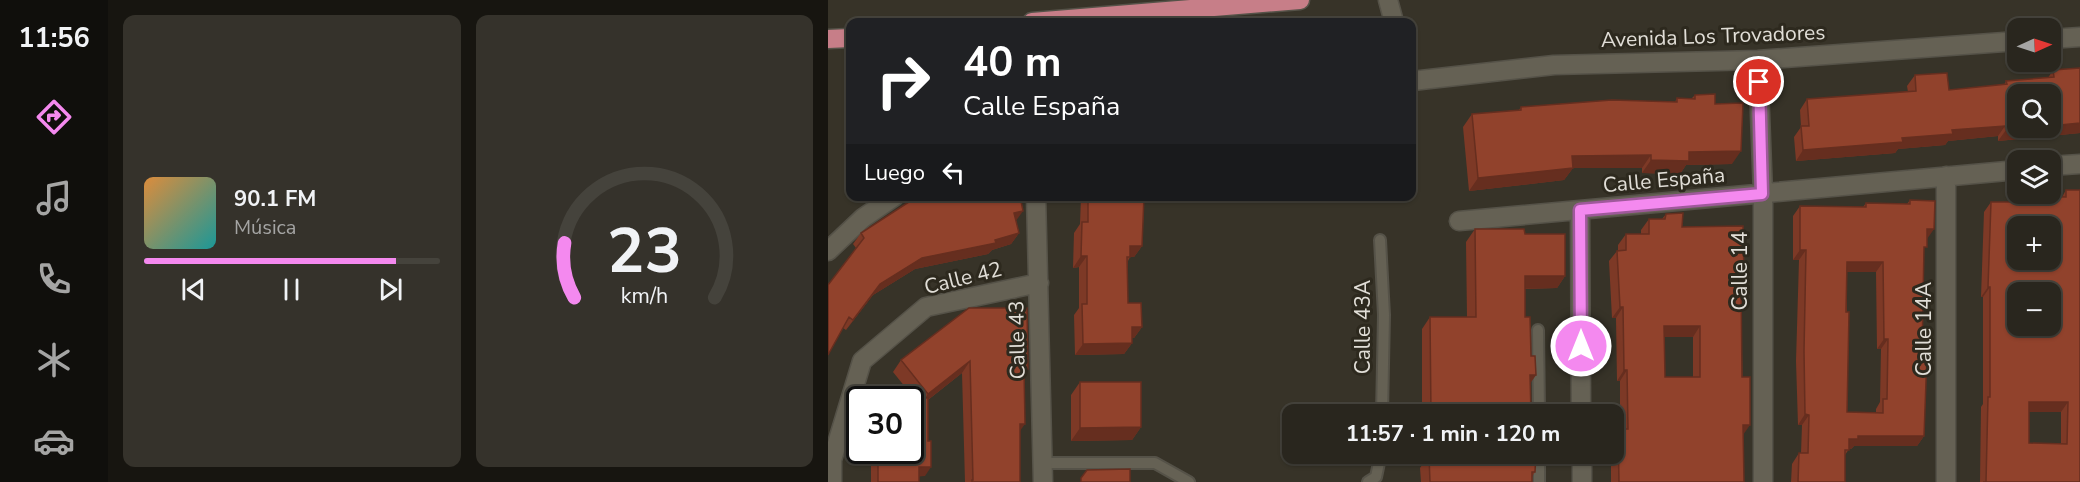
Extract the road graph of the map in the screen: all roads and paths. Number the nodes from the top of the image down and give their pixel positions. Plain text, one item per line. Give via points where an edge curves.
1 (1300, 0) edge
2 (1388, 0) edge
3 (1083, 18) edge
4 (1393, 18) edge
5 (2080, 37) edge
6 (846, 38) edge
7 (2061, 38) edge
8 (828, 39) edge
9 (2007, 42) edge
10 (1758, 60) junction
11 (1416, 81) edge
12 (2080, 164) edge
13 (2061, 165) edge
14 (2007, 171) edge
15 (1946, 176) junction
16 (1762, 194) junction
17 (888, 201) edge
18 (1036, 201) edge
19 (1580, 210) junction
20 (1459, 221) dead end
21 (1380, 240) dead end
22 (828, 251) edge
23 (1039, 282) junction
24 (1538, 330) dead end
25 (1382, 404) edge
26 (1539, 404) edge
27 (1581, 404) edge
28 (1043, 463) junction
29 (1378, 464) edge
30 (1539, 464) edge
31 (1582, 464) edge
32 (1374, 480) edge
33 (832, 482) edge
34 (1043, 482) edge
35 (1189, 482) edge
36 (1539, 482) edge
37 (1582, 482) edge
38 (1763, 482) edge
39 (1946, 482) edge

1 - 3 highway
2 - 4 street
5 - 7 street
6 - 8 highway
9 - 10 street, Avenida Los Trovadores
10 - 11 street, Avenida Los Trovadores via 1554,64
10 - 16 street, Calle 14
12 - 13 street
14 - 15 street, Calle España
15 - 16 street, Calle España
15 - 39 street, Calle 14A
16 - 19 street, Calle España
16 - 38 street, Calle 14
17 - 22 street
18 - 23 street, Calle 43
19 - 20 street, Calle España
19 - 27 street
21 - 25 lane, Calle 43A
23 - 28 street, Calle 43
23 - 33 street, Calle 42 via 926,307 862,361 832,460
24 - 26 lane
28 - 34 street, Calle 43
28 - 35 lane via 1155,463
29 - 32 lane
30 - 36 lane
31 - 37 street

